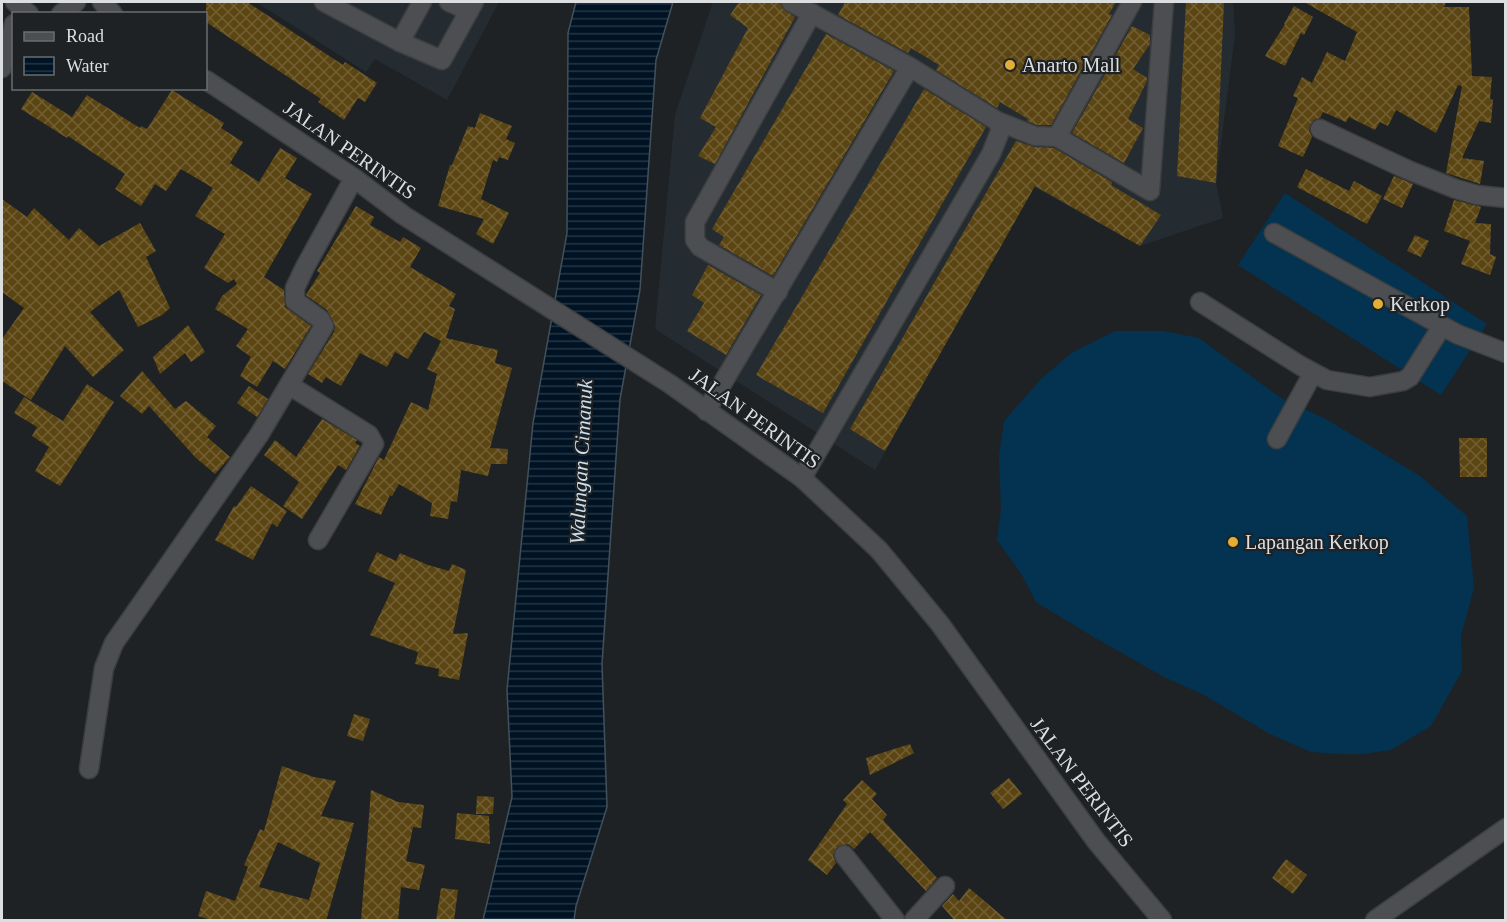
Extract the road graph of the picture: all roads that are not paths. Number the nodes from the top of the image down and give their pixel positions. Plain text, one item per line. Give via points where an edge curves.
1 (324, 2) edge
2 (422, 2) edge
3 (449, 2) edge
4 (791, 2) edge
5 (1132, 2) edge
6 (1164, 2) edge
7 (472, 6) edge
8 (812, 13) junction
9 (12, 33) edge
10 (400, 42) junction
11 (12, 56) edge
12 (910, 67) junction
13 (2, 69) edge
14 (207, 81) edge
15 (997, 121) junction
16 (1320, 129) dead end
17 (1057, 137) junction
18 (354, 178) junction
19 (1506, 198) edge
20 (1274, 233) dead end
21 (778, 292) junction
22 (1200, 302) dead end
23 (1442, 326) junction
24 (1506, 353) edge
25 (1313, 373) junction
26 (289, 385) junction
27 (706, 411) junction
28 (1277, 439) dead end
29 (802, 478) junction
30 (318, 540) dead end
31 (88, 769) dead end
32 (1506, 828) edge
33 (844, 855) dead end
34 (945, 886) dead end
35 (895, 921) edge
36 (914, 921) edge
37 (1162, 921) edge
38 (1375, 921) edge

1 - 10 street
2 - 10 street
3 - 7 street
4 - 8 street
5 - 17 street
6 - 17 street via 1149,191
7 - 10 street via 442,60
8 - 12 street
8 - 21 street via 695,222 695,240 700,247
9 - 13 street
11 - 13 street
12 - 15 street
12 - 21 street
14 - 18 street, JALAN PERINTIS
15 - 17 street via 1035,136
15 - 29 street via 1001,129 991,154
16 - 19 street via 1456,189
18 - 26 street via 295,288 294,301 324,326
18 - 27 street, JALAN PERINTIS via 403,215 670,384
20 - 23 street
21 - 27 street
22 - 25 street
23 - 24 street
23 - 25 street via 1403,381 1370,387 1327,380
25 - 28 street
26 - 30 street via 369,435 374,444
26 - 31 street via 259,435 114,643 104,668
27 - 29 street, JALAN PERINTIS
29 - 37 street, JALAN PERINTIS via 879,550 932,614 1096,841
32 - 38 street
33 - 35 street
34 - 36 street

